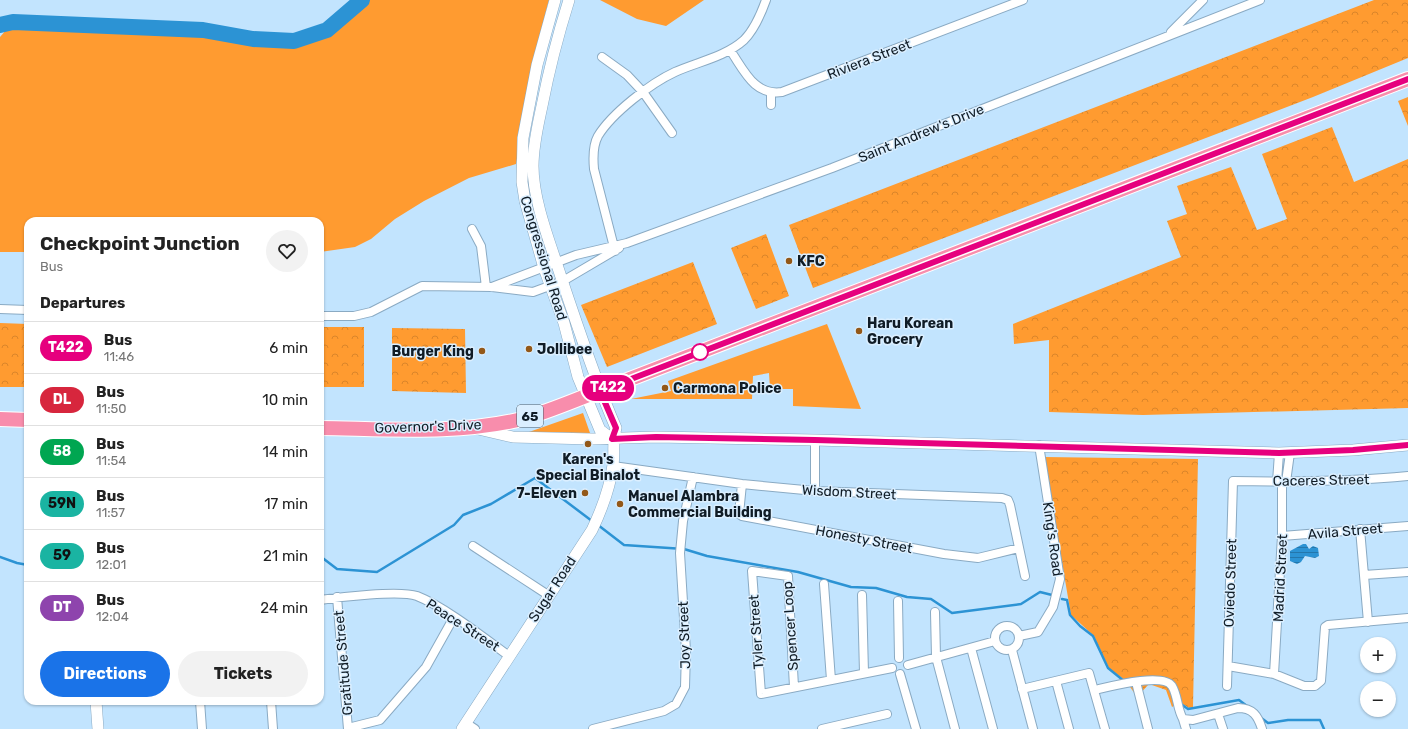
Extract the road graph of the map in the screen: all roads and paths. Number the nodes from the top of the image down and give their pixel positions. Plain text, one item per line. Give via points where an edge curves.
1 (554, 0) edge
2 (569, 0) edge
3 (766, 0) edge
4 (1023, 0) edge
5 (1202, 0) edge
6 (1242, 0) edge
7 (1257, 1) edge
8 (1168, 35) junction
9 (730, 50) junction
10 (602, 57) dead end
11 (1408, 80) edge
12 (643, 92) junction
13 (771, 93) junction
14 (771, 105) dead end
15 (672, 133) dead end
16 (472, 229) dead end
17 (614, 248) junction
18 (557, 264) junction
19 (544, 268) junction
20 (563, 281) junction
21 (550, 285) junction
22 (489, 287) junction
23 (0, 309) edge
24 (24, 310) edge
25 (324, 316) edge
26 (600, 391) junction
27 (586, 396) junction
28 (3, 419) edge
29 (24, 420) edge
30 (472, 427) junction
31 (24, 428) edge
32 (324, 428) edge
33 (612, 439) junction
34 (815, 440) junction
35 (1039, 445) junction
36 (1408, 445) edge
37 (1285, 453) junction
38 (613, 466) junction
39 (1408, 476) edge
40 (693, 478) junction
41 (1233, 480) joint
42 (1282, 482) junction
43 (742, 484) junction
44 (815, 491) junction
45 (1408, 526) edge
46 (1360, 529) junction
47 (1282, 536) junction
48 (473, 546) dead end
49 (1019, 548) junction
50 (752, 571) joint
51 (1408, 572) edge
52 (1364, 575) junction
53 (1024, 576) dead end
54 (824, 584) dead end
55 (548, 595) junction
56 (862, 595) dead end
57 (337, 597) junction
58 (324, 599) edge
59 (898, 601) dead end
60 (935, 612) dead end
61 (454, 618) junction
62 (1408, 618) edge
63 (1368, 622) junction
64 (1019, 636) junction
65 (995, 641) junction
66 (971, 648) junction
67 (1012, 650) junction
68 (509, 656) junction
69 (936, 657) junction
70 (899, 658) junction
71 (908, 665) junction
72 (1228, 666) junction
73 (892, 668) junction
74 (864, 673) junction
75 (900, 674) junction
76 (1274, 674) junction
77 (831, 680) junction
78 (1056, 681) junction
79 (1136, 682) junction
80 (1227, 686) dead end
81 (794, 687) junction
82 (1022, 689) junction
83 (1094, 690) junction
84 (96, 705) edge
85 (200, 705) edge
86 (271, 705) edge
87 (887, 714) dead end
88 (1218, 714) junction
89 (1183, 719) junction
90 (862, 720) junction
91 (468, 727) edge
92 (609, 727) edge
93 (348, 728) edge
94 (98, 729) edge
95 (202, 729) edge
96 (273, 729) edge
97 (593, 729) edge
98 (822, 729) edge
99 (864, 729) edge
100 (916, 729) edge
101 (955, 729) edge
102 (993, 729) edge
103 (1033, 729) edge
104 (1069, 729) edge
105 (1105, 729) edge
106 (1148, 729) edge
107 (1186, 729) edge
108 (1222, 729) edge
109 (1262, 729) edge

1 - 19 main road, Congressional Road via 536,65 521,159 525,201
2 - 18 main road, Congressional Road via 550,67 533,159 536,193
3 - 9 street via 751,30
4 - 13 street, Riviera Street via 792,88
5 - 8 street, Saint Andrew's Drive
6 - 7 street
7 - 8 street
8 - 17 street, Saint Andrew's Drive via 832,168
9 - 12 street via 674,73
9 - 13 street via 755,85
10 - 12 street via 627,75
11 - 26 highway, Governor's Drive
12 - 15 street
12 - 17 street via 608,123 598,136 594,148 594,168
13 - 14 street
16 - 22 street via 481,246
17 - 18 street, Saint Andrew's Drive via 576,255
17 - 20 street, Saint Andrew's Drive
18 - 19 street, Saint Andrew's Drive
18 - 20 main road, Congressional Road
19 - 21 main road, Congressional Road
19 - 22 street, Saint Andrew's Drive
20 - 21 street, Saint Andrew's Drive
20 - 26 main road, Congressional Road
21 - 22 street, Saint Andrew's Drive via 533,292
21 - 27 main road, Congressional Road
22 - 25 street, Saint Andrew's Drive via 422,286 371,312 354,316
23 - 24 street
26 - 27 highway, Governor's Drive / 65
26 - 33 main road, Sugar Road via 616,428
27 - 30 highway, Governor's Drive / 65 via 526,418
27 - 33 main road via 600,430
28 - 29 highway
28 - 31 highway
30 - 32 highway, Governor's Drive / 65
30 - 33 main road, 65 via 513,437
33 - 34 main road, 65 via 656,437
33 - 38 main road, Sugar Road
34 - 35 main road, 65
34 - 44 street
35 - 37 main road, 65
35 - 64 street, King's Road via 1060,579 1053,607 1038,632
36 - 37 main road, 65
37 - 42 street, Madrid Street via 1288,466
37 - 42 street, Madrid Street via 1278,466
38 - 40 street, Wisdom Street
38 - 55 main road, Sugar Road via 607,494 592,530
39 - 42 street, Caceres Street via 1357,481
40 - 43 street, Wisdom Street
40 - 92 street, Joy Street via 683,521 681,548 686,651 685,686 676,704 664,711
41 - 42 street, Caceres Street
41 - 72 street, Oviedo Street
42 - 47 street, Madrid Street
43 - 44 street, Wisdom Street
43 - 49 street, Honesty Street via 738,509 742,516 944,554 978,558
44 - 49 street, Wisdom Street via 1002,498 1008,500 1010,505
45 - 46 street, Avila Street
46 - 47 street, Avila Street
46 - 52 street
47 - 76 street, Madrid Street
48 - 55 street
49 - 53 street, Wisdom Street
50 - 81 street, Spencer Loop via 788,576
50 - 81 street, Tyler Street via 761,694
51 - 52 street
52 - 63 street
54 - 77 street
55 - 68 main road, Sugar Road
56 - 74 street
57 - 58 street, Peace Street
57 - 61 street, Peace Street via 399,594 416,596
57 - 93 street, Gratitude Street
59 - 70 street
60 - 69 street
61 - 68 street, Peace Street
61 - 93 street via 426,667 380,720
62 - 63 street
63 - 76 street via 1325,627 1321,681 1315,686 1304,686
64 - 65 street via 1012,627 1004,626 995,633
64 - 67 street via 1018,644
65 - 66 street
65 - 67 street via 1003,650
66 - 69 street
66 - 102 street
67 - 82 street
68 - 91 main road, Sugar Road
69 - 71 street
69 - 101 street
70 - 71 street
70 - 73 street via 893,662
71 - 75 street via 905,672
72 - 76 street
72 - 80 street, Oviedo Street
73 - 74 street
73 - 75 street
74 - 77 street
75 - 100 street
77 - 81 street
78 - 82 street
78 - 83 street via 1089,673
78 - 104 street
79 - 83 street
79 - 89 street via 1167,682 1172,686
79 - 106 street
82 - 103 street
83 - 105 street
84 - 94 main road
85 - 95 street
86 - 96 street
87 - 90 street
88 - 89 street via 1192,720
88 - 108 street
88 - 109 street via 1245,708 1257,716
89 - 107 street
90 - 98 street
90 - 99 street
92 - 97 street, Joy Street

